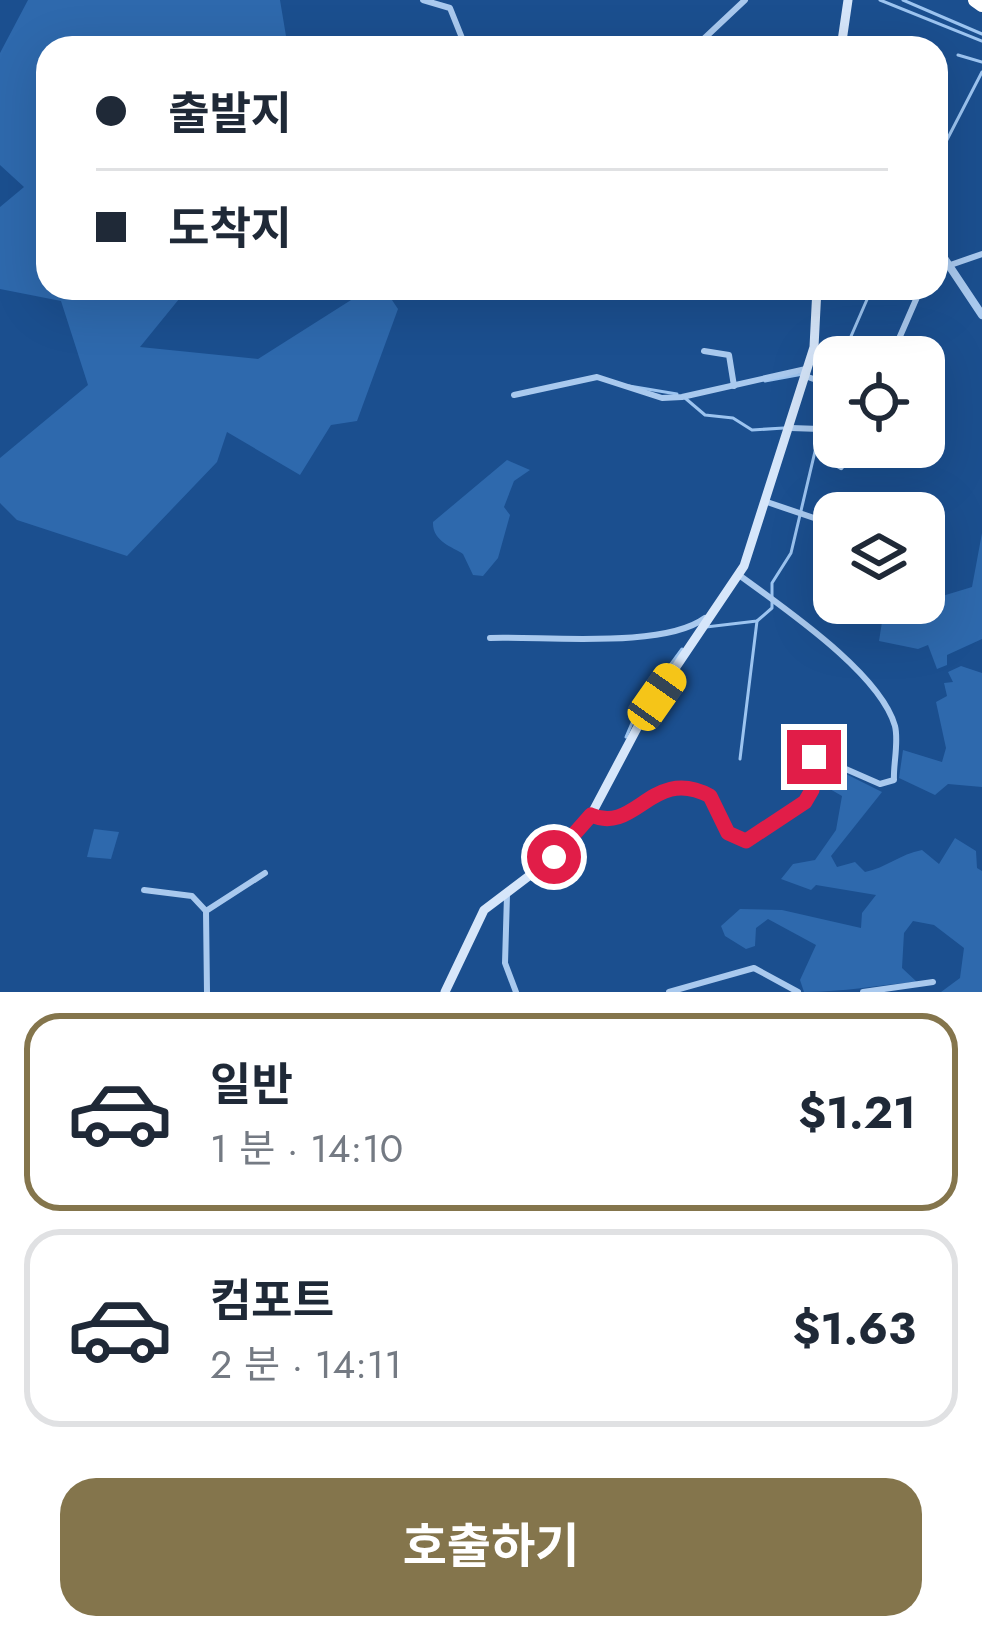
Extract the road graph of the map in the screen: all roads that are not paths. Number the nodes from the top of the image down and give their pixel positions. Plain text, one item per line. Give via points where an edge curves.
1 (423, 0) edge
2 (745, 0) edge
3 (848, 0) edge
4 (461, 36) edge
5 (707, 36) edge
6 (843, 36) edge
7 (982, 254) edge
8 (948, 265) joint
9 (818, 300) edge
10 (916, 300) edge
11 (982, 315) edge
12 (901, 336) edge
13 (704, 351) dead end
14 (806, 374) junction
15 (813, 377) edge
16 (734, 386) junction
17 (514, 395) dead end
18 (791, 429) junction
19 (813, 429) edge
20 (767, 502) junction
21 (813, 518) edge
22 (739, 575) junction
23 (721, 605) junction
24 (490, 638) dead end
25 (591, 815) junction
26 (266, 873) dead end
27 (144, 890) dead end
28 (507, 892) junction
29 (206, 911) junction
30 (933, 982) dead end
31 (207, 992) edge
32 (448, 992) edge
33 (517, 992) edge
34 (669, 992) edge
35 (798, 992) edge
36 (863, 992) edge

1 - 4 street via 450,8
2 - 5 street
3 - 6 main road
7 - 8 street
8 - 11 street
9 - 14 main road
10 - 12 street
13 - 16 street via 729,355
14 - 15 street
14 - 16 street
14 - 18 main road
16 - 17 street via 662,398 597,377
18 - 19 street
18 - 20 main road
20 - 21 street
20 - 22 main road
22 - 23 main road
22 - 25 street via 880,691 896,727 894,780 880,784 816,756 805,802 743,842 728,833 714,799 686,786 658,791 612,819
23 - 24 street via 690,629
23 - 25 main road via 645,713
25 - 28 main road
26 - 29 street
27 - 29 street via 193,896
28 - 32 main road via 476,922
28 - 33 street via 505,963
29 - 31 street
30 - 36 street
34 - 35 street via 754,968

